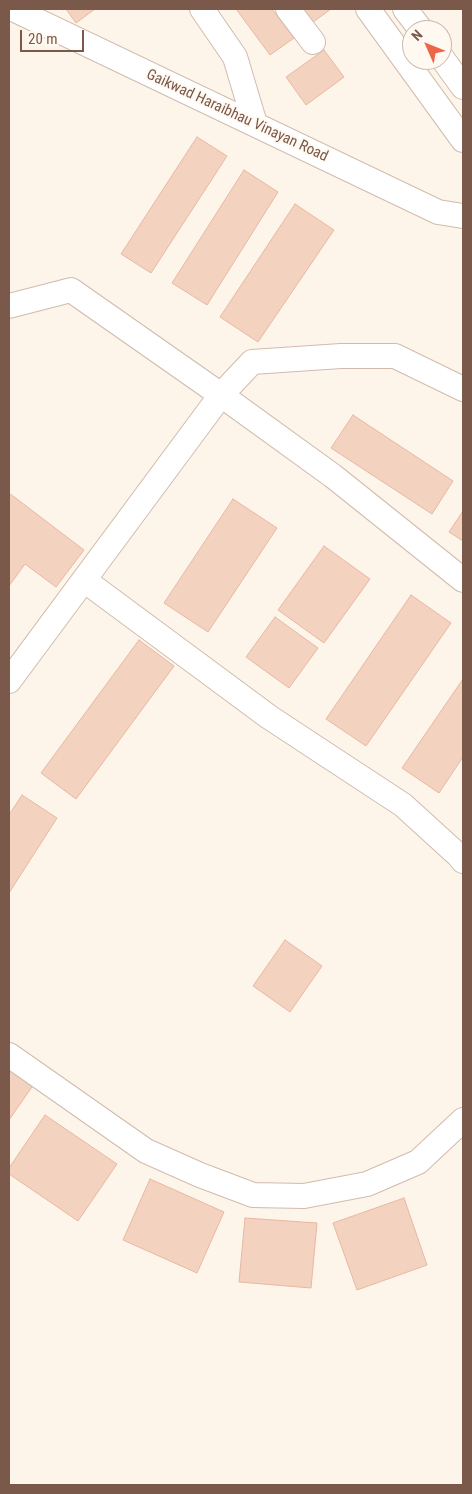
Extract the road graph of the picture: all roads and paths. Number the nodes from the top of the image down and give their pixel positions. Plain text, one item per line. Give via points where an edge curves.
1 (13, 9) edge
2 (202, 9) edge
3 (288, 9) edge
4 (368, 9) edge
5 (405, 9) edge
6 (413, 20) edge
7 (313, 42) dead end
8 (451, 70) edge
9 (463, 87) edge
10 (255, 124) junction
11 (463, 140) edge
12 (463, 216) edge
13 (9, 306) edge
14 (463, 389) edge
15 (221, 395) junction
16 (84, 580) junction
17 (463, 580) edge
18 (9, 681) edge
19 (463, 861) edge
20 (9, 1055) edge
21 (463, 1120) edge

1 - 10 street, Gaikwad Haraibhau Vinayan Road
2 - 10 street via 235,57
3 - 7 street
4 - 11 street
5 - 6 street
8 - 9 street
10 - 12 street, Gaikwad Haraibhau Vinayan Road via 438,212
13 - 15 street via 70,290
14 - 15 street via 395,356 341,356 252,362
15 - 16 street
15 - 17 street via 333,476
16 - 18 street
16 - 19 street via 269,717 403,805
20 - 21 street via 146,1151 200,1176 253,1195 304,1196 367,1184 418,1162

